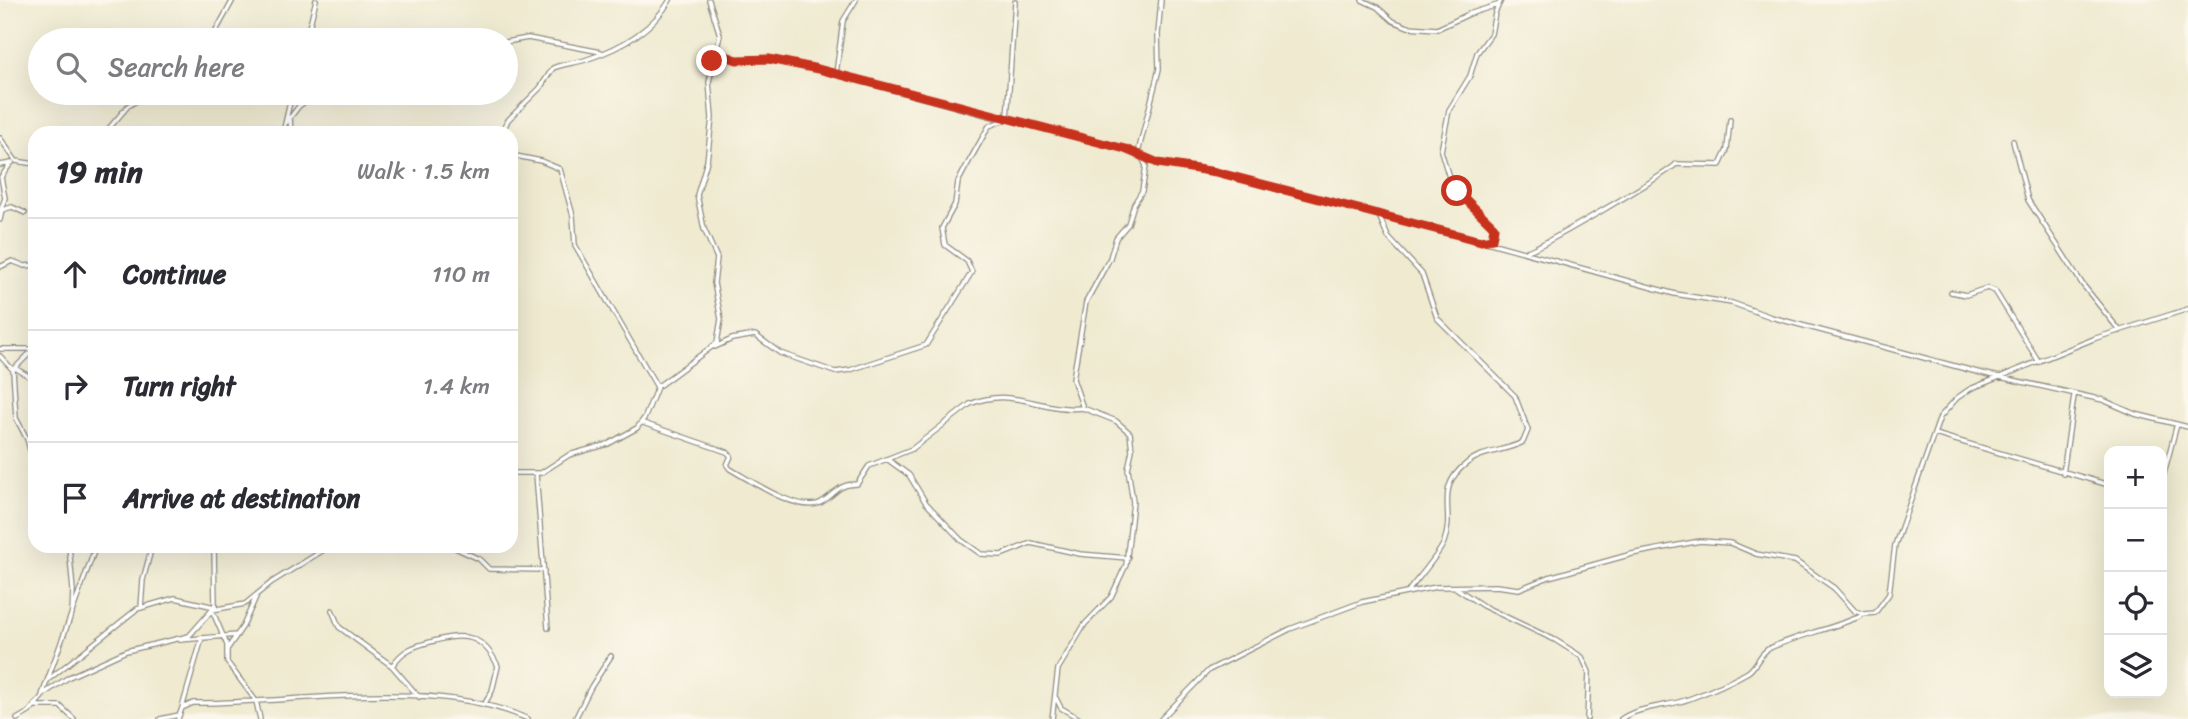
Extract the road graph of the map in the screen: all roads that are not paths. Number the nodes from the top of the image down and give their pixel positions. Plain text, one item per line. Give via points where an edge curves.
1 (233, 0) edge
2 (316, 0) edge
3 (670, 0) edge
4 (709, 0) edge
5 (856, 0) edge
6 (1161, 0) edge
7 (1362, 0) edge
8 (1014, 2) edge
9 (1500, 2) edge
10 (219, 28) edge
11 (309, 28) edge
12 (518, 41) edge
13 (603, 52) junction
14 (715, 52) junction
15 (836, 74) junction
16 (130, 105) edge
17 (290, 105) edge
18 (304, 105) edge
19 (290, 117) junction
20 (1006, 119) junction
21 (1730, 120) dead end
22 (286, 123) junction
23 (111, 126) edge
24 (285, 126) edge
25 (291, 126) edge
26 (505, 126) edge
27 (0, 138) edge
28 (2012, 141) dead end
29 (1139, 154) junction
30 (518, 156) edge
31 (14, 162) junction
32 (28, 163) edge
33 (0, 165) edge
34 (1, 177) edge
35 (1, 211) edge
36 (25, 213) dead end
37 (1378, 213) junction
38 (0, 220) edge
39 (1483, 241) junction
40 (1525, 251) junction
41 (28, 266) edge
42 (0, 267) edge
43 (1951, 292) dead end
44 (2188, 309) edge
45 (2120, 331) junction
46 (715, 347) junction
47 (0, 349) edge
48 (28, 350) edge
49 (0, 356) edge
50 (28, 356) edge
51 (2039, 362) junction
52 (14, 369) junction
53 (28, 376) edge
54 (2000, 377) junction
55 (657, 387) junction
56 (2074, 396) junction
57 (1083, 408) junction
58 (643, 422) junction
59 (2177, 424) junction
60 (2188, 427) edge
61 (1935, 434) junction
62 (28, 443) edge
63 (887, 459) junction
64 (2167, 462) edge
65 (518, 473) edge
66 (537, 474) junction
67 (2063, 474) junction
68 (2104, 484) edge
69 (70, 553) edge
70 (94, 553) edge
71 (150, 553) edge
72 (214, 553) edge
73 (319, 553) edge
74 (466, 553) edge
75 (1128, 558) junction
76 (544, 570) junction
77 (1455, 587) junction
78 (1409, 591) junction
79 (256, 595) junction
80 (141, 608) junction
81 (214, 609) junction
82 (332, 610) dead end
83 (1864, 614) junction
84 (72, 616) junction
85 (548, 628) dead end
86 (237, 635) junction
87 (223, 637) junction
88 (202, 638) junction
89 (173, 641) junction
90 (227, 650) junction
91 (611, 656) dead end
92 (392, 666) junction
93 (49, 679) junction
94 (41, 697) junction
95 (419, 697) junction
96 (1055, 697) junction
97 (256, 701) junction
98 (484, 705) junction
99 (35, 706) junction
100 (182, 708) junction
101 (179, 717) edge
102 (18, 719) edge
103 (74, 719) edge
104 (160, 719) edge
105 (260, 719) edge
106 (528, 719) edge
107 (575, 719) edge
108 (1052, 719) edge
109 (1080, 719) edge
110 (1161, 719) edge
111 (1587, 719) edge
112 (1621, 719) edge

1 - 10 street
2 - 11 street
3 - 13 street via 648,28
4 - 14 street via 720,32
5 - 15 street via 843,21
6 - 29 street via 1159,69
7 - 9 street via 1408,27 1437,29
8 - 20 street
9 - 39 street via 1491,34 1449,110 1441,141 1451,184 1494,227 1493,238
12 - 13 street via 536,39
13 - 26 street via 553,68
14 - 15 street via 737,60 769,59
14 - 46 street via 709,82 712,118 708,153 697,195 704,229 718,258 714,283 721,319
15 - 20 street
16 - 23 street
17 - 22 street
18 - 19 street
19 - 22 street
19 - 25 street
20 - 29 street
20 - 46 street via 989,126 958,182 955,204 942,228 945,245 967,261 972,272 926,345 840,372 787,356 755,335
21 - 40 street via 1728,148 1720,165 1675,164 1669,172 1556,238
22 - 24 street
27 - 31 street
28 - 45 street via 2028,200 2083,285
29 - 37 street via 1166,165 1216,172
29 - 57 street via 1146,166 1142,191 1086,302 1073,384
30 - 55 street via 560,169 573,216 575,245
31 - 32 street
31 - 33 street
31 - 34 street
34 - 35 street via 5,198
35 - 36 street via 14,208
35 - 38 street
37 - 39 street
37 - 78 street via 1388,237 1422,274 1437,318 1515,396 1528,426 1523,442 1471,460 1453,481 1446,494 1445,541
39 - 40 street
40 - 54 street
41 - 42 street via 12,261
43 - 51 street via 1995,291
44 - 45 street
45 - 51 street
46 - 55 street
47 - 48 street
49 - 52 street
50 - 52 street
51 - 54 street
52 - 53 street
52 - 62 street via 16,418
54 - 56 street
54 - 61 street via 1961,394 1942,413
55 - 58 street
56 - 59 street via 2103,400
56 - 67 street
57 - 63 street via 1057,409 1020,398 991,397 970,404 912,450
57 - 75 street via 1116,421 1130,433 1128,469 1133,502
58 - 63 street via 727,452 730,469 804,506 821,502 839,486 857,484 869,466
58 - 66 street via 608,444 569,455
59 - 60 street
59 - 64 street
61 - 67 street
61 - 83 street via 1895,545 1889,594 1879,610
63 - 75 street via 909,475 926,503 981,554 1000,555 1031,543
65 - 66 street
66 - 76 street
67 - 68 street
69 - 84 street
70 - 84 street
71 - 80 street
72 - 81 street
73 - 79 street
74 - 76 street via 489,569
75 - 96 street via 1114,592 1085,624 1058,669
76 - 85 street
77 - 78 street
77 - 83 street via 1519,589 1632,554 1723,541 1756,554 1795,561
77 - 111 street via 1582,657 1589,671
78 - 110 street via 1303,624 1217,665 1193,683
79 - 81 street via 239,606
79 - 86 street
80 - 81 street via 174,598
80 - 93 street
81 - 87 street
81 - 89 street via 193,633
82 - 92 street via 339,627
83 - 112 street via 1770,648 1748,672 1690,699
84 - 93 street
86 - 87 street
86 - 90 street
87 - 88 street
87 - 90 street
88 - 89 street
88 - 100 street
89 - 94 street via 103,661
90 - 97 street via 227,662
91 - 107 street
92 - 95 street
92 - 98 street via 407,649 453,635 468,637 487,648 498,666
93 - 94 street
94 - 99 street
95 - 97 street
95 - 98 street
96 - 108 street
96 - 109 street via 1061,708
97 - 100 street via 193,703
97 - 105 street
98 - 106 street
99 - 102 street
99 - 103 street via 60,706
100 - 101 street
101 - 104 street

